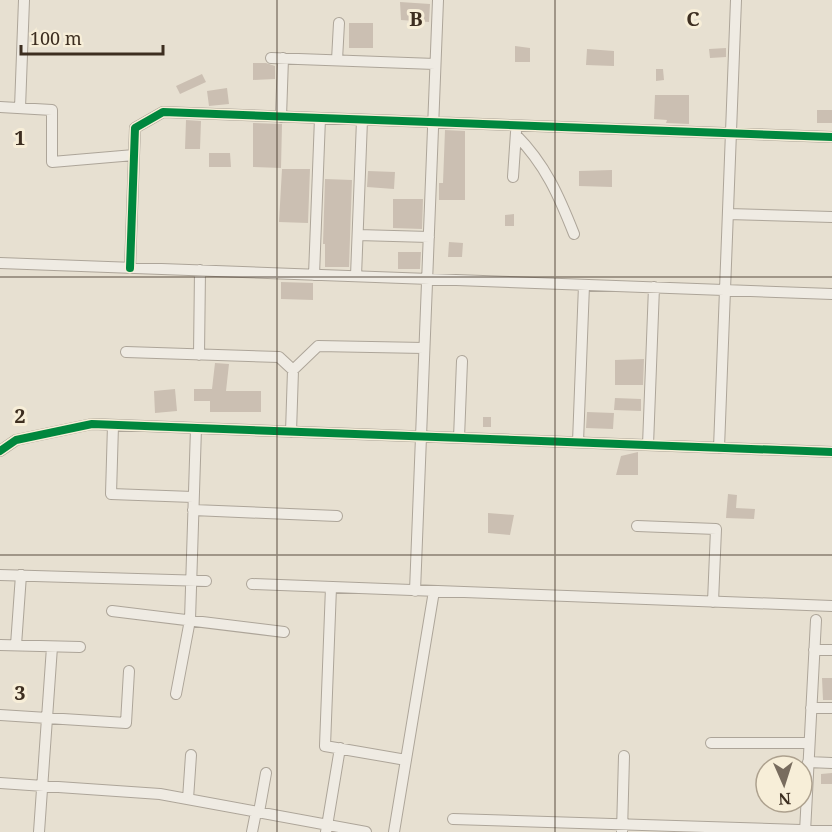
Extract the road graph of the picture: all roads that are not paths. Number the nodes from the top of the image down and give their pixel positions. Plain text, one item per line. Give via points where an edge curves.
1 (24, 0) edge
2 (438, 0) edge
3 (736, 0) edge
4 (339, 23) dead end
5 (271, 58) dead end
6 (283, 58) junction
7 (337, 60) junction
8 (435, 64) junction
9 (0, 107) edge
10 (21, 108) junction
11 (281, 117) junction
12 (320, 118) junction
13 (362, 120) junction
14 (433, 122) junction
15 (517, 130) junction
16 (731, 133) junction
17 (832, 137) edge
18 (134, 155) junction
19 (513, 177) dead end
20 (728, 214) junction
21 (832, 218) edge
22 (574, 234) dead end
23 (358, 235) junction
24 (429, 237) junction
25 (0, 263) edge
26 (130, 268) junction
27 (200, 270) junction
28 (314, 274) junction
29 (356, 276) junction
30 (427, 279) junction
31 (584, 285) junction
32 (654, 287) junction
33 (725, 290) junction
34 (832, 294) edge
35 (424, 348) junction
36 (126, 352) dead end
37 (199, 355) junction
38 (462, 361) dead end
39 (293, 370) junction
40 (113, 425) junction
41 (196, 428) junction
42 (291, 432) junction
43 (421, 437) junction
44 (459, 438) junction
45 (578, 442) junction
46 (648, 445) junction
47 (719, 448) junction
48 (0, 451) edge
49 (832, 452) edge
50 (193, 497) junction
51 (193, 510) junction
52 (337, 516) dead end
53 (637, 526) dead end
54 (0, 575) edge
55 (21, 575) junction
56 (191, 581) junction
57 (206, 581) dead end
58 (252, 584) dead end
59 (331, 587) junction
60 (415, 591) junction
61 (434, 591) junction
62 (713, 602) junction
63 (832, 606) edge
64 (112, 611) dead end
65 (190, 620) junction
66 (816, 620) dead end
67 (284, 632) dead end
68 (0, 645) edge
69 (16, 645) junction
70 (52, 646) junction
71 (80, 647) dead end
72 (814, 650) junction
73 (832, 650) edge
74 (129, 671) dead end
75 (176, 694) dead end
76 (811, 708) junction
77 (832, 708) edge
78 (0, 715) edge
79 (47, 718) junction
80 (711, 743) dead end
81 (809, 743) junction
82 (340, 748) junction
83 (808, 754) edge
84 (191, 755) dead end
85 (624, 756) dead end
86 (406, 760) junction
87 (814, 762) edge
88 (832, 763) edge
89 (266, 772) dead end
90 (0, 783) edge
91 (42, 786) junction
92 (188, 799) junction
93 (257, 812) junction
94 (806, 814) edge
95 (453, 819) dead end
96 (326, 828) edge
97 (622, 828) edge
98 (681, 829) edge
99 (736, 830) edge
100 (805, 831) edge
101 (832, 831) edge
102 (39, 832) edge
103 (252, 832) edge
104 (366, 832) edge
105 (394, 832) edge

1 - 10 street
2 - 8 street
3 - 16 street
4 - 7 street
5 - 6 street
6 - 7 street
6 - 11 street
7 - 8 street
8 - 14 street
9 - 10 street
10 - 18 street via 52,110 52,162
11 - 12 street
11 - 18 street via 163,112 135,128
12 - 13 street
12 - 28 street
13 - 14 street
13 - 23 street
14 - 15 street
14 - 24 street
15 - 16 street
15 - 19 street
15 - 22 street via 556,188
16 - 17 street
16 - 20 street
18 - 26 street
20 - 21 street
20 - 33 street
23 - 24 street
23 - 29 street
24 - 30 street
25 - 26 street
26 - 27 street
27 - 28 street
27 - 37 street
28 - 29 street
29 - 30 street
30 - 31 street
30 - 35 street
31 - 32 street
31 - 45 street
32 - 33 street
32 - 46 street
33 - 34 street
33 - 47 street
35 - 39 street via 318,346
35 - 43 street
36 - 37 street
37 - 39 street via 279,357
38 - 44 street
39 - 42 street
40 - 41 street
40 - 48 street via 92,424 54,431 16,440
40 - 50 street via 111,494
41 - 42 street
41 - 50 street
42 - 43 street
43 - 44 street
43 - 60 street
44 - 45 street
45 - 46 street
46 - 47 street
47 - 49 street
50 - 51 street
51 - 52 street
51 - 56 street
53 - 62 street via 716,529
54 - 55 street
55 - 56 street
55 - 69 street
56 - 57 street
56 - 65 street
58 - 59 street
59 - 60 street
59 - 82 street via 325,746
60 - 61 street
61 - 62 street
61 - 86 street
62 - 63 street
64 - 65 street
65 - 67 street
65 - 75 street
66 - 72 street
68 - 69 street
69 - 70 street
70 - 71 street
70 - 79 street
72 - 73 street
72 - 76 street
74 - 79 street via 126,723
76 - 77 street
76 - 81 street
78 - 79 street
79 - 91 street
80 - 81 street
81 - 83 street
82 - 86 street
82 - 96 street
84 - 92 street
85 - 97 street
86 - 105 street
87 - 88 street
89 - 93 street
90 - 91 street
91 - 92 street
91 - 102 street
92 - 93 street
93 - 96 street
93 - 103 street
94 - 100 street
95 - 97 street
96 - 104 street
97 - 98 street
98 - 99 street
99 - 100 street
100 - 101 street

